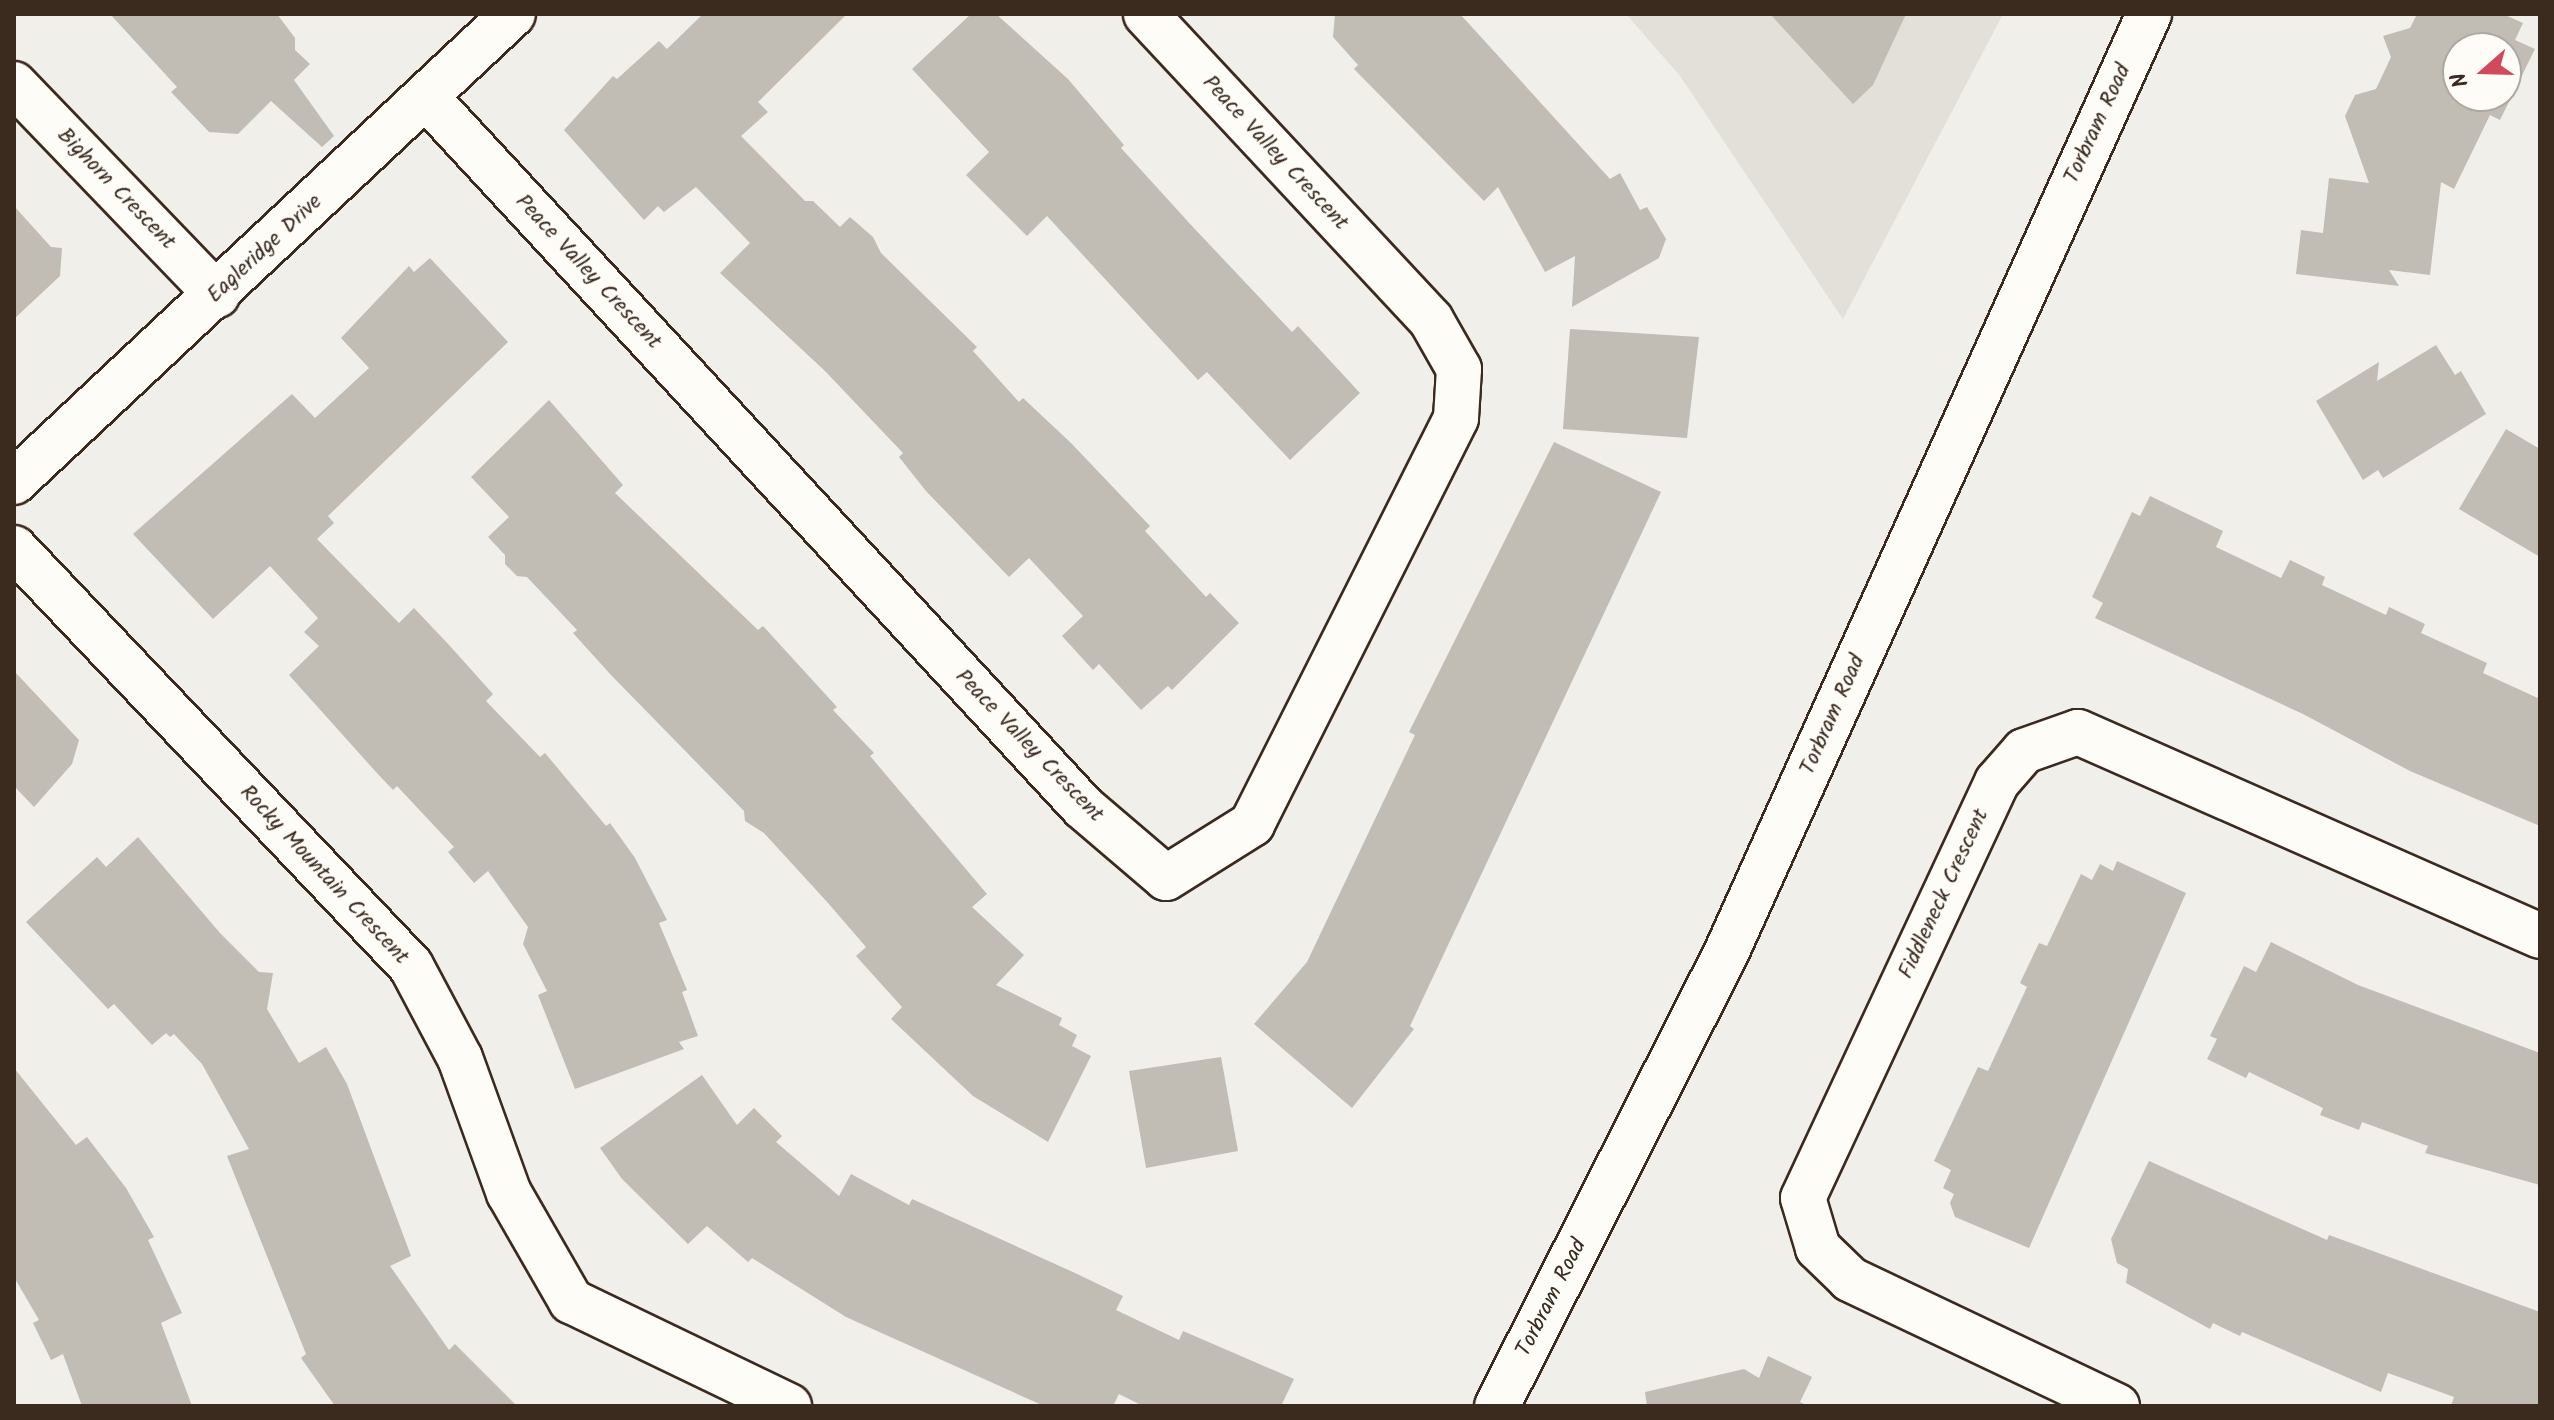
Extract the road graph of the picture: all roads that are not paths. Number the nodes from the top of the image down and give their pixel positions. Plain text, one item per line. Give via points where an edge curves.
1 (513, 14) edge
2 (1146, 14) edge
3 (2149, 14) edge
4 (14, 84) edge
5 (426, 97) junction
6 (217, 295) junction
7 (14, 482) edge
8 (14, 548) edge
9 (2540, 936) edge
10 (789, 1406) edge
11 (1497, 1406) edge
12 (2117, 1406) edge

1 - 5 street, Eagleridge Drive
2 - 5 street, Peace Valley Crescent via 1431,320 1459,369 1456,418 1252,824 1166,878 1083,807
3 - 11 street, Torbram Road via 1727,951
4 - 6 street, Bighorn Crescent
5 - 6 street, Eagleridge Drive
6 - 7 street, Eagleridge Drive
8 - 10 street, Rocky Mountain Crescent via 411,966 460,1058 509,1193 571,1301
9 - 12 street, Fiddleneck Crescent via 2078,732 2024,751 2006,771 1803,1198 1818,1248 1850,1279

